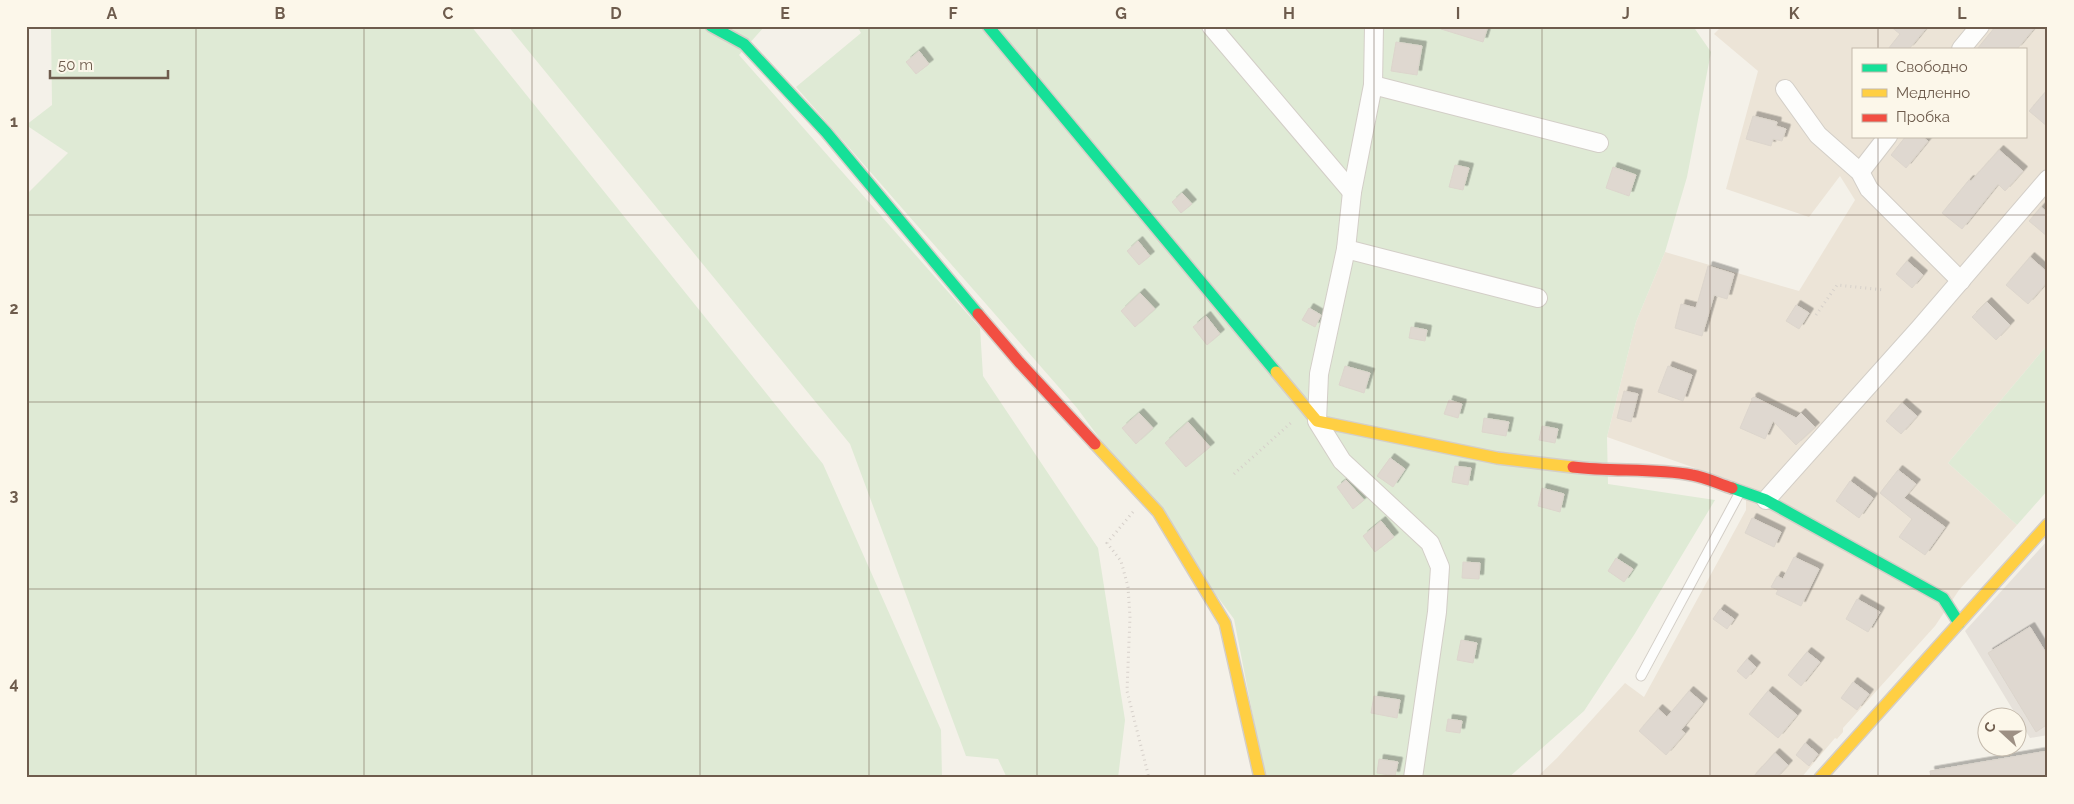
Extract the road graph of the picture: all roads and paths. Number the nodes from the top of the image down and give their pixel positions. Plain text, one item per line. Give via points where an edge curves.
1 (712, 26) edge
2 (988, 26) edge
3 (1211, 26) edge
4 (1374, 26) edge
5 (1980, 26) edge
6 (1962, 48) edge
7 (1373, 85) junction
8 (1785, 89) dead end
9 (1886, 138) edge
10 (1599, 143) dead end
11 (1860, 172) junction
12 (2048, 179) edge
13 (1352, 192) junction
14 (1346, 249) junction
15 (1961, 281) junction
16 (1884, 290) dead end
17 (1538, 298) dead end
18 (1816, 315) dead end
19 (1312, 415) junction
20 (1234, 474) dead end
21 (1740, 492) junction
22 (1145, 498) junction
23 (1766, 500) junction
24 (2048, 524) edge
25 (1959, 623) junction
26 (1641, 676) dead end
27 (1149, 778) edge
28 (1260, 778) edge
29 (1413, 778) edge
30 (1820, 778) edge

1 - 22 street via 744,44 826,132 1019,362
2 - 19 street
3 - 13 street
4 - 7 street
5 - 6 street
7 - 10 street
7 - 13 street
8 - 11 street via 1818,135
9 - 11 street
11 - 15 street via 1870,189
12 - 15 street
13 - 14 street
14 - 17 street
14 - 19 street
15 - 23 street
16 - 18 path via 1836,284
19 - 20 path
19 - 21 street via 1497,458 1595,470 1647,470 1694,475
19 - 29 street via 1342,461 1430,543 1440,567 1437,612
21 - 23 street
21 - 26 lane
22 - 27 path via 1107,543 1122,561 1128,587 1127,691
22 - 28 street via 1158,512 1225,624
23 - 25 street via 1943,598
24 - 25 street
25 - 30 street

